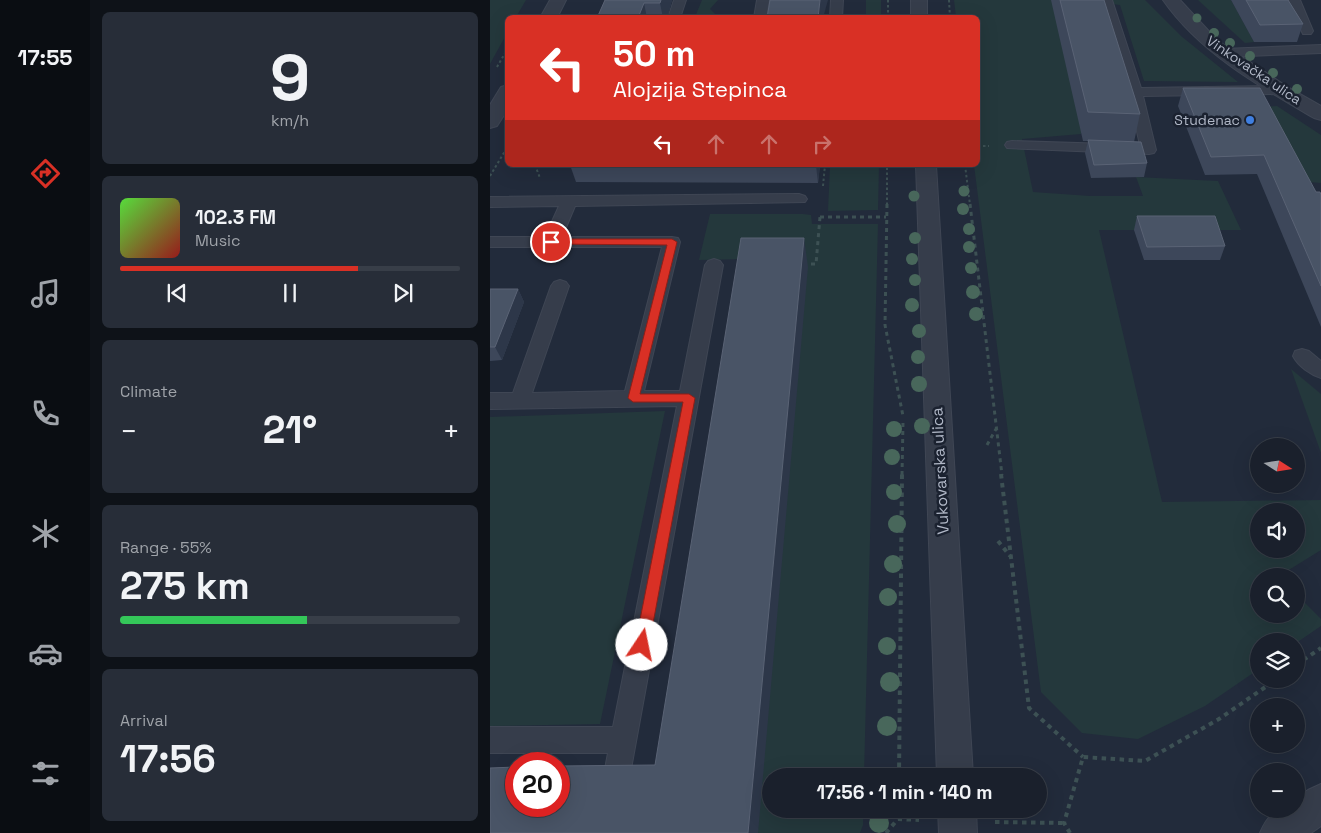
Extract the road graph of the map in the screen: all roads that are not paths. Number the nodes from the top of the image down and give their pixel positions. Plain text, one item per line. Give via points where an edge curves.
1 (558, 0) edge
2 (680, 0) edge
3 (763, 0) edge
4 (837, 0) edge
5 (918, 0) edge
6 (1106, 0) edge
7 (1171, 0) edge
8 (1294, 0) edge
9 (550, 15) edge
10 (675, 15) edge
11 (760, 15) edge
12 (836, 15) edge
13 (919, 15) edge
14 (1307, 31) dead end
15 (1321, 49) edge
16 (1224, 54) junction
17 (1279, 90) junction
18 (1135, 92) junction
19 (505, 96) edge
20 (1321, 114) edge
21 (490, 122) edge
22 (1012, 146) dead end
23 (926, 167) edge
24 (799, 199) dead end
25 (490, 202) edge
26 (569, 202) junction
27 (490, 242) edge
28 (551, 242) junction
29 (714, 265) dead end
30 (560, 286) dead end
31 (1302, 356) dead end
32 (1321, 371) edge
33 (633, 398) junction
34 (689, 398) junction
35 (520, 400) junction
36 (490, 401) edge
37 (490, 740) edge
38 (623, 740) junction
39 (955, 768) edge
40 (618, 769) edge
41 (1321, 803) edge
42 (957, 818) edge
43 (958, 833) edge
44 (1279, 833) edge

1 - 9 street
2 - 10 lane
3 - 11 lane
4 - 12 lane
5 - 13 street
6 - 18 lane
7 - 16 street, Vinkovačka ulica
8 - 14 lane
15 - 16 lane
16 - 17 street, Vinkovačka ulica
17 - 18 lane
17 - 20 street, Vinkovačka ulica
18 - 22 lane via 1149,150
19 - 21 street
23 - 39 street, Vukovarska ulica
24 - 26 lane
25 - 26 lane
26 - 28 lane
27 - 28 lane
28 - 33 lane via 672,242
29 - 34 lane
30 - 35 lane
31 - 32 lane
33 - 34 lane
33 - 35 lane
34 - 38 lane
35 - 36 lane
37 - 38 lane
38 - 40 lane
41 - 44 street
42 - 43 street

